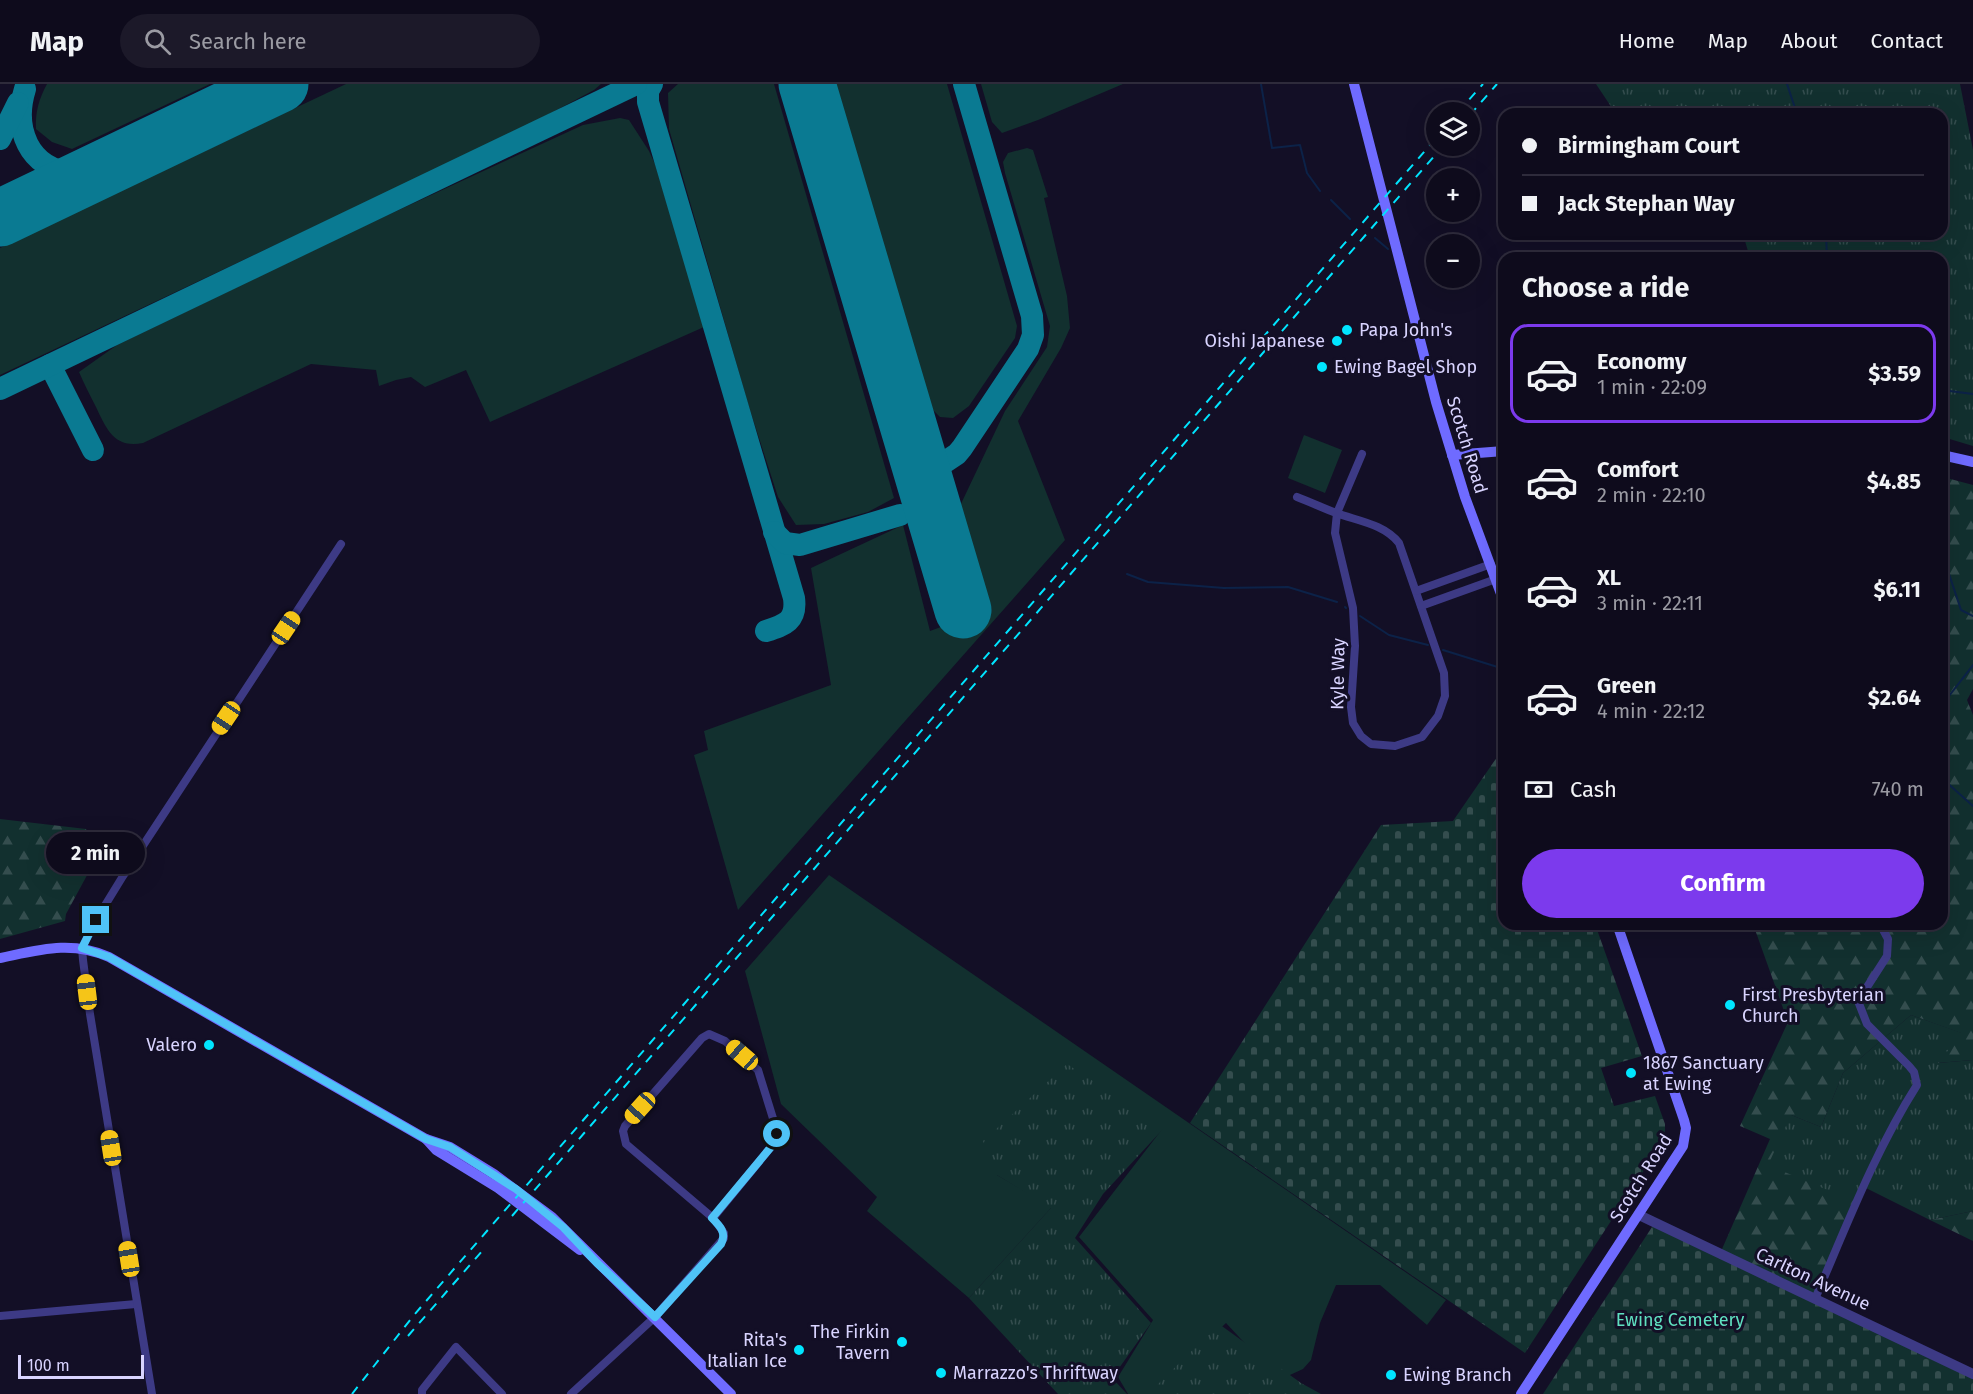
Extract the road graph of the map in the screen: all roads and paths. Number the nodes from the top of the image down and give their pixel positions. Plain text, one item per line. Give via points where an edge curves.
1 (1354, 84) edge
2 (1498, 451) edge
3 (1362, 454) dead end
4 (1452, 455) junction
5 (1948, 456) edge
6 (1973, 462) edge
7 (1297, 497) dead end
8 (1337, 513) junction
9 (341, 544) dead end
10 (1491, 564) junction
11 (1496, 579) junction
12 (1498, 585) edge
13 (1416, 591) junction
14 (1421, 606) junction
15 (1619, 930) edge
16 (1883, 930) edge
17 (82, 948) junction
18 (0, 958) edge
19 (1639, 1215) junction
20 (712, 1218) junction
21 (1815, 1299) junction
22 (136, 1304) junction
23 (0, 1316) edge
24 (655, 1317) junction
25 (1973, 1374) edge
26 (152, 1394) edge
27 (422, 1394) edge
28 (502, 1394) edge
29 (571, 1394) edge
30 (730, 1394) edge
31 (1521, 1394) edge

1 - 4 main road, Scotch Road
2 - 4 main road
3 - 8 street, Kyle Way
4 - 10 main road, Scotch Road
5 - 6 main road
7 - 8 street, Kyle Way
8 - 13 street, Kyle Way via 1393,535
8 - 14 street, Kyle Way via 1335,533 1353,608 1353,723 1371,744 1395,746 1422,737 1438,716 1444,696 1444,673
9 - 17 street via 123,876
10 - 11 main road, Scotch Road
10 - 13 street
11 - 12 main road, Scotch Road
11 - 14 street
13 - 14 street, Kyle Way
15 - 19 main road, Scotch Road via 1686,1128 1683,1146
16 - 21 street via 1888,939 1887,957 1858,1001 1867,1024 1914,1072 1917,1085 1863,1186
17 - 18 main road via 60,947
17 - 22 street
17 - 24 main road via 109,957 426,1139 450,1147 516,1189 563,1227
19 - 21 street, Carlton Avenue
19 - 31 main road, Scotch Road
20 - 20 street via 626,1144 623,1131 709,1034 725,1041 759,1070 777,1134 775,1142
20 - 24 street via 724,1238
21 - 25 street, Carlton Avenue
22 - 23 street
22 - 26 street
24 - 29 street
24 - 30 main road
27 - 28 street via 456,1347

